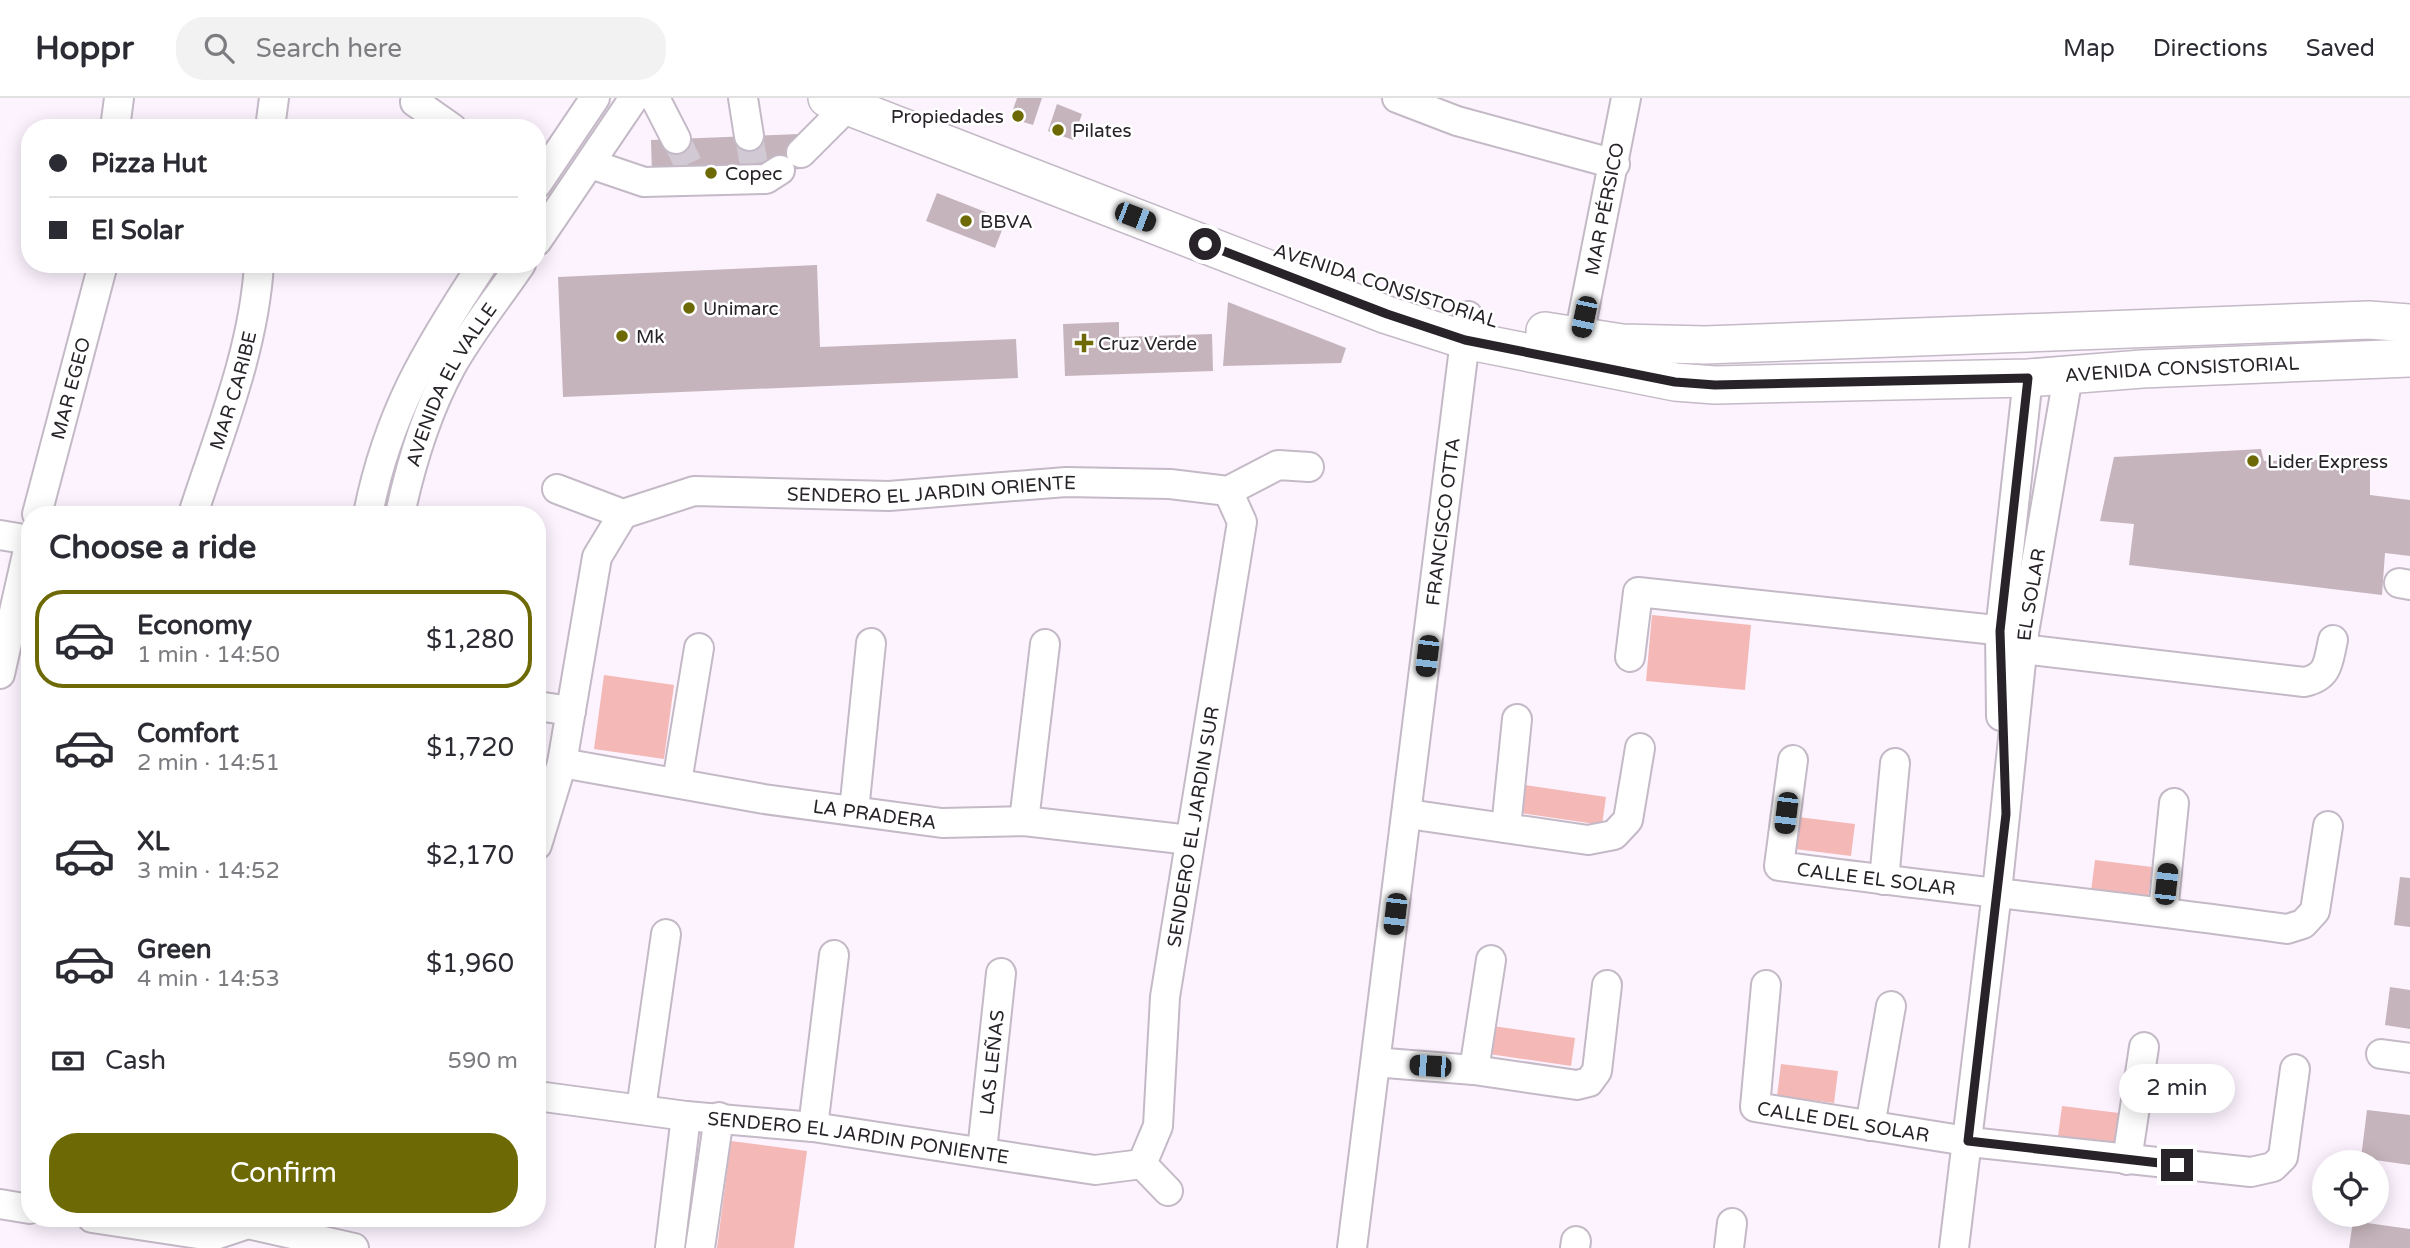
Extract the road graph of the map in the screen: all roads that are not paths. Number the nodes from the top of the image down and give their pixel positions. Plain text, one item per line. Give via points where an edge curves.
1 (119, 98) edge
2 (274, 98) edge
3 (595, 98) edge
4 (634, 98) edge
5 (654, 98) edge
6 (743, 98) edge
7 (892, 98) edge
8 (1397, 98) edge
9 (1626, 98) edge
10 (415, 102) dead end
11 (837, 102) edge
12 (1459, 110) edge
13 (116, 119) edge
14 (271, 119) edge
15 (439, 119) edge
16 (749, 136) tunnel mouth
17 (676, 139) tunnel mouth
18 (591, 164) junction
19 (1615, 164) junction
20 (546, 171) edge
21 (546, 228) edge
22 (101, 273) edge
23 (259, 273) edge
24 (477, 273) edge
25 (515, 273) edge
26 (2410, 323) edge
27 (1467, 328) junction
28 (1960, 337) junction
29 (1577, 349) junction
30 (2410, 358) edge
31 (2068, 376) junction
32 (2028, 378) junction
33 (1951, 380) junction
34 (381, 463) junction
35 (1309, 467) dead end
36 (409, 470) junction
37 (557, 489) dead end
38 (1228, 491) junction
39 (39, 506) edge
40 (196, 506) edge
41 (370, 506) edge
42 (402, 506) edge
43 (623, 514) junction
44 (0, 535) edge
45 (21, 538) edge
46 (21, 580) edge
47 (2015, 638) junction
48 (2333, 640) dead end
49 (871, 643) dead end
50 (1045, 643) dead end
51 (699, 648) dead end
52 (1630, 657) dead end
53 (0, 674) edge
54 (546, 708) edge
55 (571, 712) junction
56 (1517, 719) dead end
57 (1640, 748) dead end
58 (1793, 760) dead end
59 (562, 763) junction
60 (1895, 763) dead end
61 (677, 782) junction
62 (2175, 803) dead end
63 (854, 811) junction
64 (1408, 814) junction
65 (546, 815) edge
66 (1024, 821) junction
67 (2328, 826) dead end
68 (1506, 828) junction
69 (1191, 840) junction
70 (1884, 880) junction
71 (1997, 892) junction
72 (2163, 912) junction
73 (666, 934) dead end
74 (834, 955) dead end
75 (1491, 960) dead end
76 (1001, 973) dead end
77 (1607, 985) dead end
78 (1766, 985) dead end
79 (1891, 1006) dead end
80 (2144, 1047) dead end
81 (2381, 1054) dead end
82 (2410, 1058) edge
83 (1376, 1065) junction
84 (2295, 1069) dead end
85 (1474, 1070) junction
86 (546, 1097) edge
87 (641, 1109) junction
88 (686, 1116) junction
89 (719, 1117) junction
90 (1870, 1126) junction
91 (813, 1127) junction
92 (1968, 1141) junction
93 (982, 1151) junction
94 (2127, 1160) junction
95 (1142, 1164) junction
96 (1168, 1191) dead end
97 (0, 1204) edge
98 (21, 1208) edge
99 (150, 1227) edge
100 (246, 1230) edge
101 (215, 1237) edge
102 (354, 1248) edge
103 (670, 1248) edge
104 (700, 1248) edge
105 (1352, 1248) edge
106 (1954, 1248) edge

1 - 13 street
2 - 14 street
3 - 20 street
4 - 18 street
5 - 17 street
6 - 16 street
7 - 27 main road, AVENIDA CONSISTORIAL
8 - 12 street
9 - 19 street, MAR PÉRSICO
10 - 15 street
11 - 18 street via 773,168 645,182
11 - 27 main road, AVENIDA CONSISTORIAL via 1375,310
12 - 19 street
18 - 21 street
19 - 29 street, MAR PÉRSICO
22 - 39 street, MAR EGEO
23 - 40 street, MAR CARIBE via 257,303
24 - 34 street, AVENIDA EL VALLE via 431,343 394,419
25 - 36 street, AVENIDA EL VALLE via 451,366
26 - 28 main road, AVENIDA CONSISTORIAL via 2369,320
27 - 29 main road, AVENIDA CONSISTORIAL
27 - 64 street, FRANCISCO OTTA
28 - 29 main road, AVENIDA CONSISTORIAL via 1633,343
28 - 33 main road via 1948,343 1940,358
29 - 33 main road, AVENIDA CONSISTORIAL via 1675,382
30 - 31 main road, AVENIDA CONSISTORIAL
31 - 32 main road, AVENIDA CONSISTORIAL
31 - 47 street, EL SOLAR
32 - 33 main road, AVENIDA CONSISTORIAL
32 - 47 street, EL SOLAR
34 - 36 street
34 - 41 street, AVENIDA EL VALLE
35 - 38 street via 1278,465
36 - 42 street, AVENIDA EL VALLE
37 - 43 street
38 - 43 street, SENDERO EL JARDIN ORIENTE via 1170,484 1066,482 889,496 694,491
38 - 69 street, SENDERO EL JARDIN SUR via 1242,522
43 - 55 street via 597,557
44 - 45 street
46 - 53 street
47 - 48 street via 2304,682 2326,672
47 - 52 street via 1638,592
47 - 71 street, EL SOLAR
49 - 63 street
50 - 66 street
51 - 61 street
54 - 55 street
55 - 59 street
56 - 68 street
57 - 68 street via 1628,820 1614,835 1588,839
58 - 70 street, CALLE EL SOLAR via 1779,866
59 - 61 street, LA PRADERA
59 - 65 street
60 - 70 street
61 - 63 street, LA PRADERA
62 - 72 street
63 - 66 street, LA PRADERA via 942,823
64 - 68 street
64 - 83 street, FRANCISCO OTTA
66 - 69 street, LA PRADERA
67 - 72 street, CALLE EL SOLAR via 2315,911 2303,924 2287,929
69 - 95 street, SENDERO EL JARDIN SUR via 1166,997 1158,1126
70 - 71 street, CALLE EL SOLAR
71 - 72 street, CALLE EL SOLAR
71 - 92 street, EL SOLAR
73 - 87 street
74 - 91 street
75 - 85 street
76 - 93 street, LAS LEÑAS
77 - 85 street via 1597,1071 1589,1082 1577,1085
78 - 90 street, CALLE DEL SOLAR via 1755,1107
79 - 90 street
80 - 94 street
81 - 82 street
83 - 85 street
83 - 105 street, FRANCISCO OTTA
84 - 94 street via 2283,1157 2273,1167 2251,1172
86 - 87 street, SENDERO EL JARDIN PONIENTE
87 - 88 street, SENDERO EL JARDIN PONIENTE
88 - 89 street, SENDERO EL JARDIN PONIENTE
88 - 103 street
89 - 91 street, SENDERO EL JARDIN PONIENTE
89 - 104 street
90 - 92 street, CALLE DEL SOLAR
91 - 93 street, SENDERO EL JARDIN PONIENTE
92 - 94 street
92 - 106 street, EL SOLAR
93 - 95 street, SENDERO EL JARDIN PONIENTE via 1095,1170
95 - 96 street
97 - 98 street
99 - 101 street
100 - 101 street
100 - 102 street

